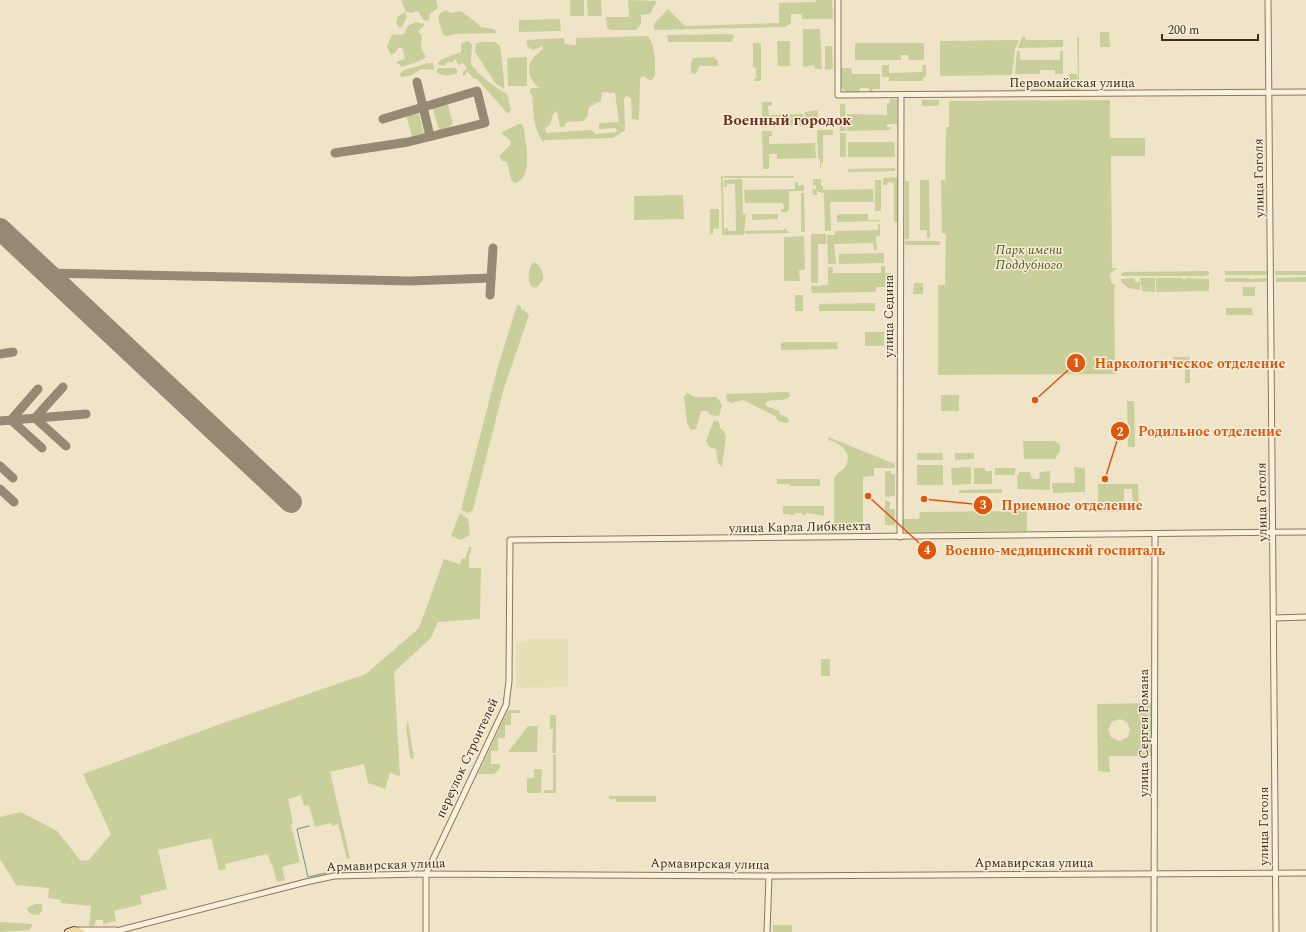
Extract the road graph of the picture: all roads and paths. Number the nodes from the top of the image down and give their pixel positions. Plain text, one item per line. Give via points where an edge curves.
1 (838, 0) edge
2 (1268, 0) edge
3 (1269, 92) junction
4 (1306, 92) edge
5 (900, 95) junction
6 (1306, 532) edge
7 (1273, 533) junction
8 (1155, 534) junction
9 (900, 537) junction
10 (510, 540) joint
11 (1306, 617) edge
12 (1274, 618) junction
13 (1306, 873) edge
14 (426, 874) junction
15 (1154, 874) junction
16 (1276, 874) junction
17 (769, 876) junction
18 (121, 929) junction
19 (78, 931) edge
20 (68, 932) edge
21 (113, 932) edge
22 (426, 932) edge
23 (767, 932) edge
24 (1154, 932) edge
25 (1276, 932) edge

1 - 5 street, Первомайская улица via 838,95
2 - 3 street, улица Гоголя
3 - 4 street, Первомайская улица
3 - 5 street, Первомайская улица
3 - 7 street, улица Гоголя
5 - 9 street, улица Седина
6 - 7 street, улица Карла Либкнехта
7 - 8 street, улица Карла Либкнехта
7 - 12 street, улица Гоголя
8 - 9 street, улица Карла Либкнехта
8 - 15 street, улица Сергея Романа
9 - 10 street, улица Карла Либкнехта
10 - 14 street, переулок Строителей via 509,681 505,708
11 - 12 street
12 - 16 street, улица Гоголя
13 - 16 street, Армавирская улица
14 - 17 street, Армавирская улица
14 - 18 street, Армавирская улица via 330,877
14 - 22 street, переулок Строителей
15 - 16 street, Армавирская улица
15 - 17 street, Армавирская улица
15 - 24 street, улица Сергея Романа
16 - 25 street, улица Гоголя
17 - 23 street
18 - 19 street, Армавирская улица
18 - 21 street, Армавирская улица
19 - 20 main road

